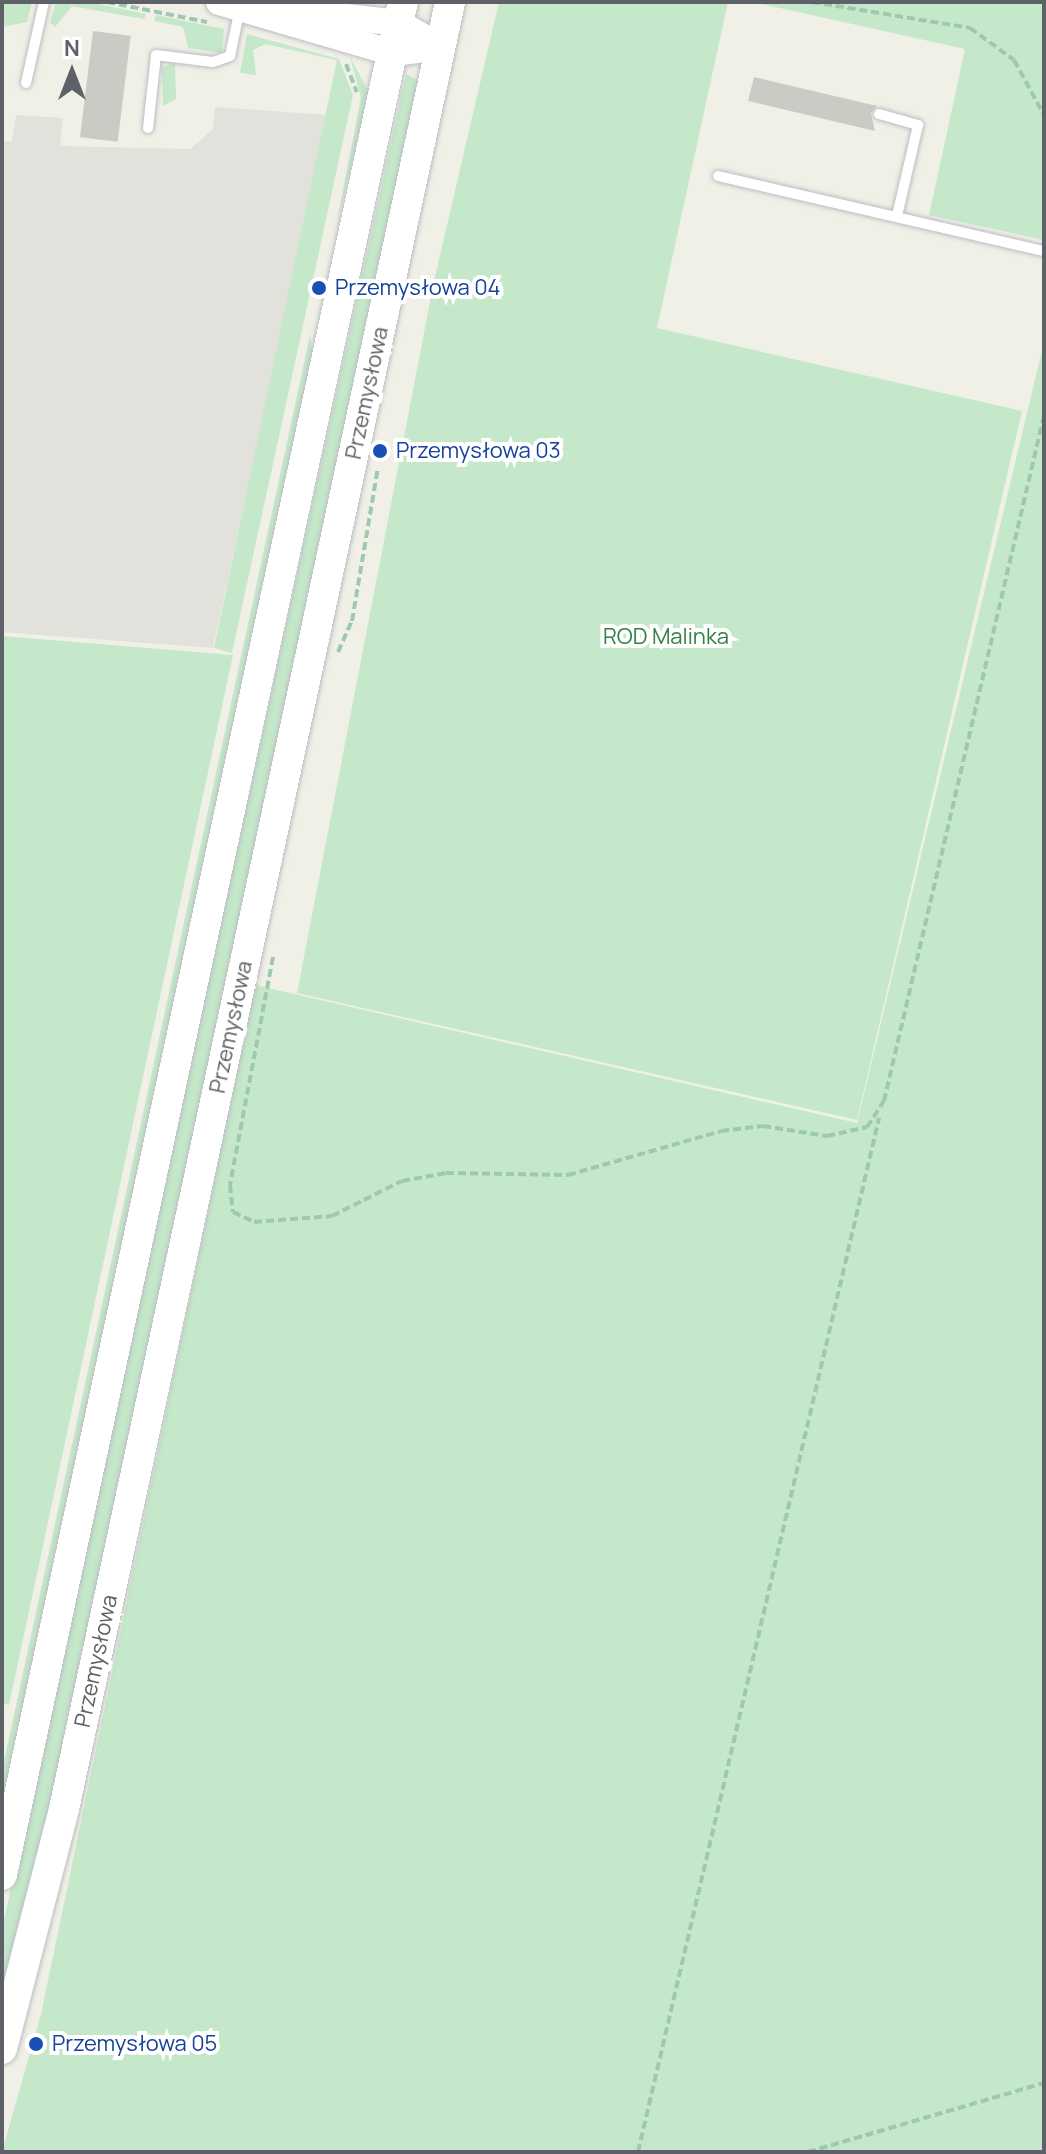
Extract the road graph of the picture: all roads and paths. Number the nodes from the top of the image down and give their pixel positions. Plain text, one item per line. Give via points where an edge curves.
1 (44, 2) edge
2 (450, 2) edge
3 (812, 2) edge
4 (233, 4) edge
5 (401, 12) edge
6 (441, 47) junction
7 (393, 53) junction
8 (26, 83) dead end
9 (879, 114) dead end
10 (1044, 115) edge
11 (148, 128) dead end
12 (718, 176) dead end
13 (897, 216) junction
14 (1044, 251) edge
15 (1044, 415) edge
16 (378, 468) dead end
17 (336, 656) dead end
18 (274, 949) dead end
19 (879, 1116) junction
20 (2, 1875) edge
21 (2, 2049) edge
22 (1044, 2083) edge
23 (638, 2152) edge
24 (808, 2152) edge

1 - 8 lane
2 - 6 main road, Przemysłowa
3 - 10 path via 970,28 1014,60
4 - 5 street
4 - 7 street
4 - 11 lane via 230,56 213,62 156,55
5 - 6 street
5 - 7 main road, Przemysłowa
6 - 7 street
6 - 21 main road, Przemysłowa via 64,1809
7 - 20 main road, Przemysłowa
9 - 13 lane via 918,125
12 - 13 lane
13 - 14 lane
15 - 19 path
16 - 17 path via 352,621
18 - 19 path via 230,1185 233,1212 254,1222 332,1216 402,1181 446,1173 568,1175 721,1131 763,1126 827,1136 853,1132
19 - 23 path
22 - 24 path

